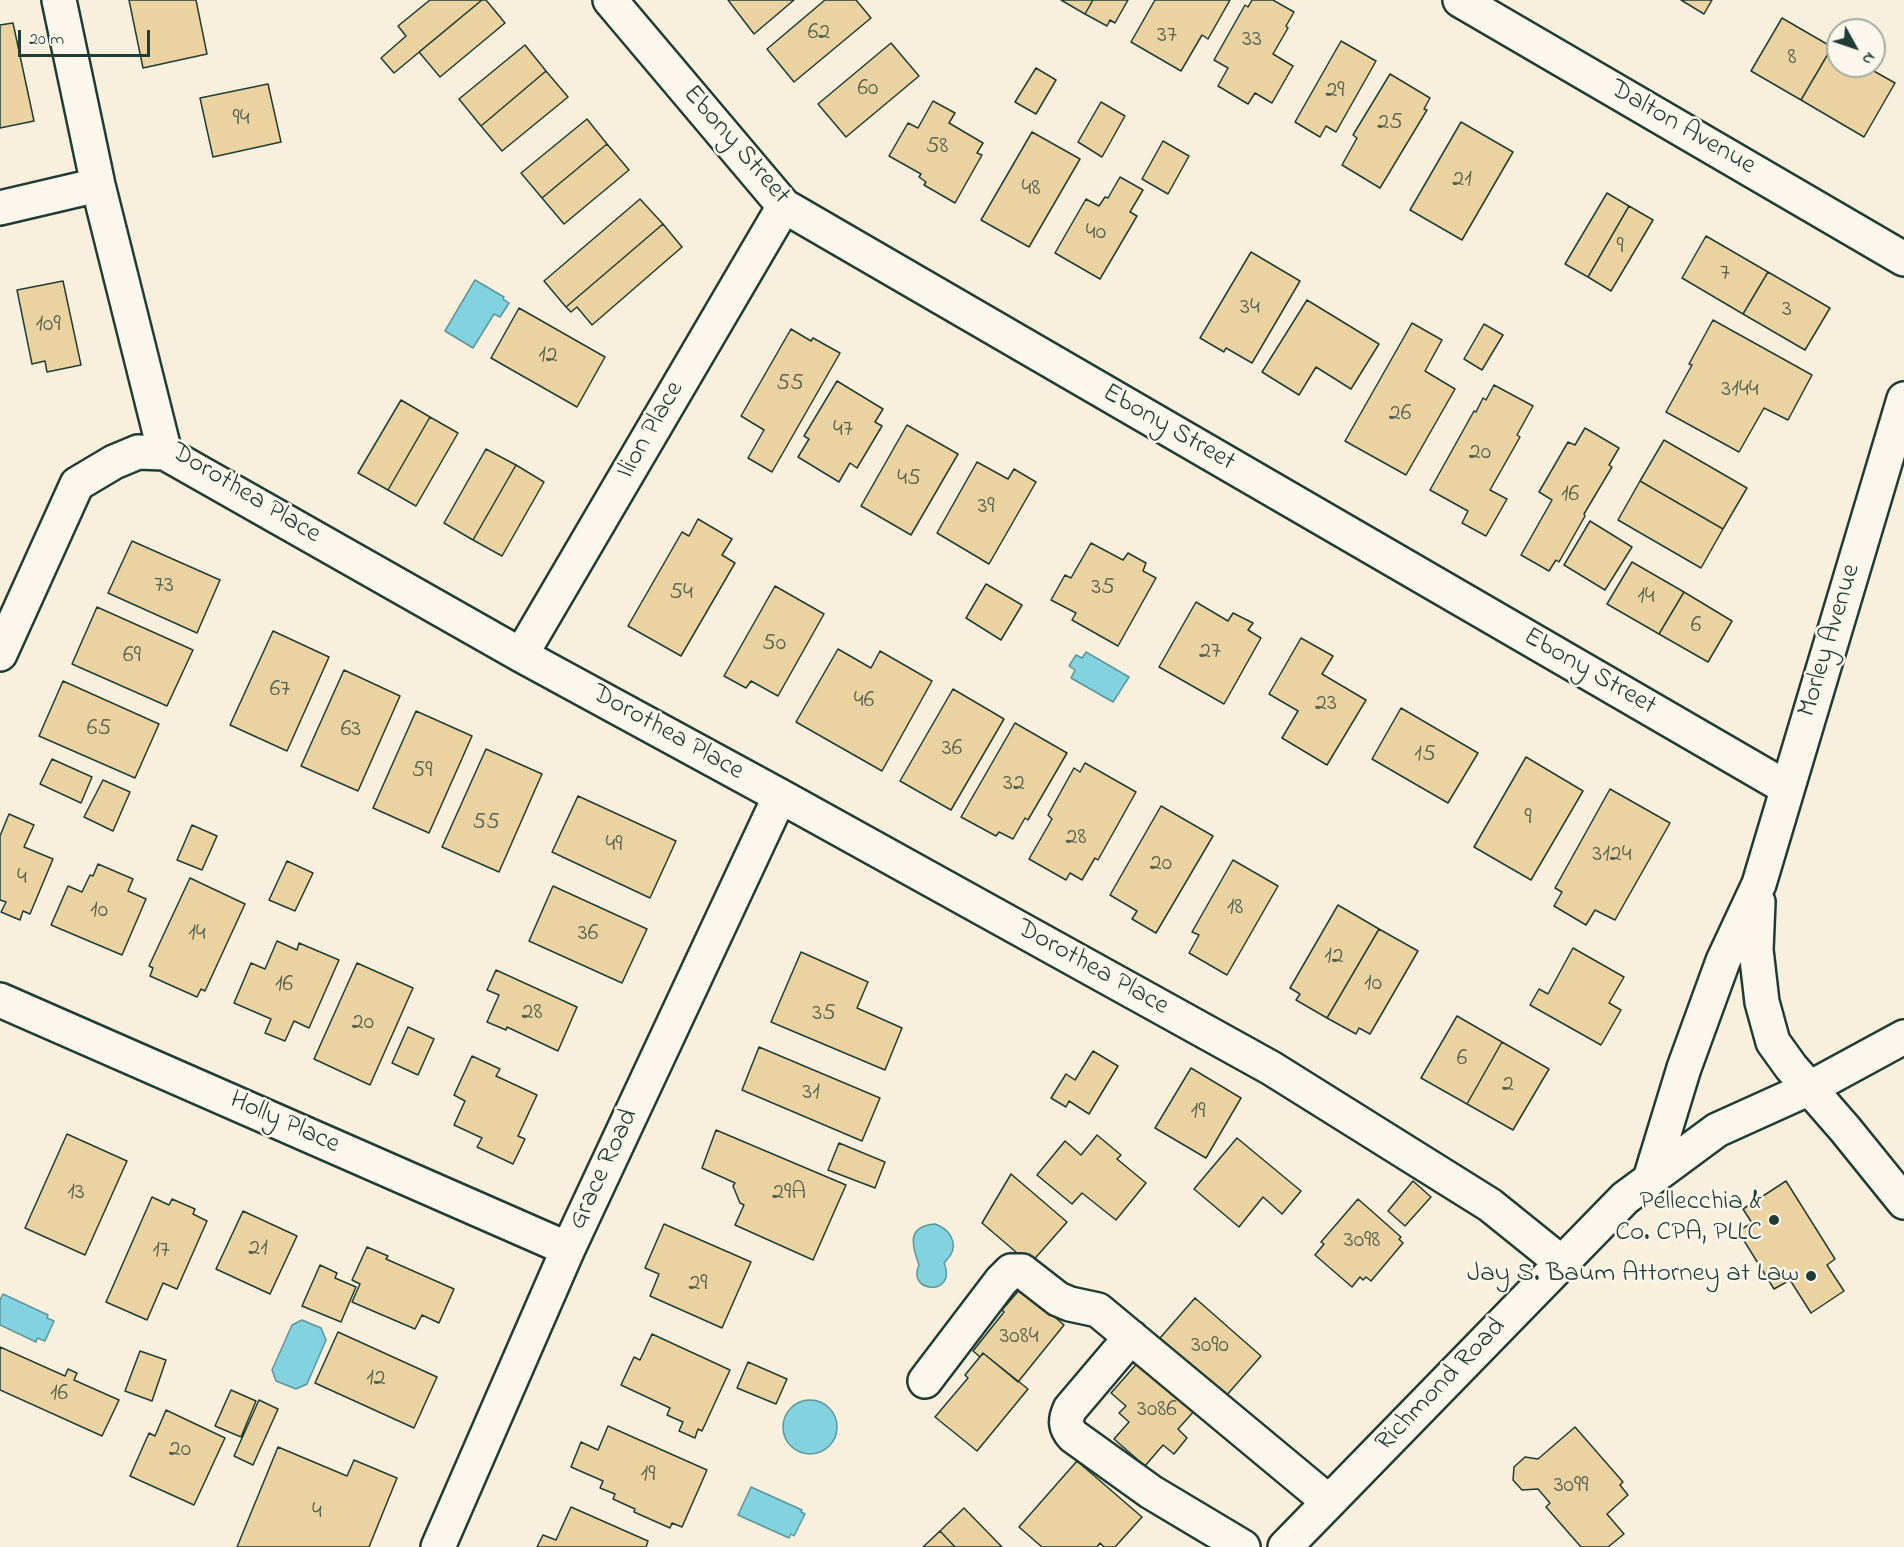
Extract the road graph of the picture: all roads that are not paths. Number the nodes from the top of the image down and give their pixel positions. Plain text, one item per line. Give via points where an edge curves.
1 (58, 0) edge
2 (610, 0) edge
3 (1460, 0) edge
4 (99, 185) junction
5 (784, 206) junction
6 (0, 208) edge
7 (1904, 258) edge
8 (1904, 399) edge
9 (165, 453) junction
10 (0, 654) edge
11 (521, 655) junction
12 (1787, 788) junction
13 (780, 796) junction
14 (1759, 884) junction
15 (0, 1000) edge
16 (1904, 1037) edge
17 (1810, 1088) junction
18 (1650, 1179) junction
19 (1904, 1202) edge
20 (568, 1249) junction
21 (1562, 1263) junction
22 (1131, 1337) junction
23 (926, 1381) dead end
24 (1329, 1502) junction
25 (438, 1547) edge
26 (1243, 1547) edge
27 (1285, 1547) edge

1 - 4 street, Dorothea Place
2 - 5 street, Ebony Street
3 - 7 street, Dalton Avenue
4 - 6 street
4 - 9 street, Dorothea Place
5 - 11 street, Ilion Place
5 - 12 street, Ebony Street
8 - 12 street, Morley Avenue
9 - 10 street via 138,452 77,484
9 - 11 street, Dorothea Place
11 - 13 street, Dorothea Place
12 - 14 street, Morley Avenue
13 - 20 street, Grace Road
13 - 21 street, Dorothea Place via 1271,1068 1490,1205
14 - 17 street, Morley Avenue via 1756,950 1762,1002 1773,1042
14 - 18 street, Morley Avenue via 1723,962 1691,1046
15 - 20 street, Holly Place
16 - 17 street, Richmond Road
17 - 18 street, Richmond Road via 1717,1130
17 - 19 street, Morley Avenue
18 - 21 street, Richmond Road via 1625,1198
20 - 25 street, Grace Road
21 - 24 street, Richmond Road
22 - 23 street via 1098,1310 1058,1299 1022,1271 1011,1271
22 - 24 street
22 - 26 street via 1070,1409 1067,1429 1151,1492
24 - 27 street, Richmond Road

